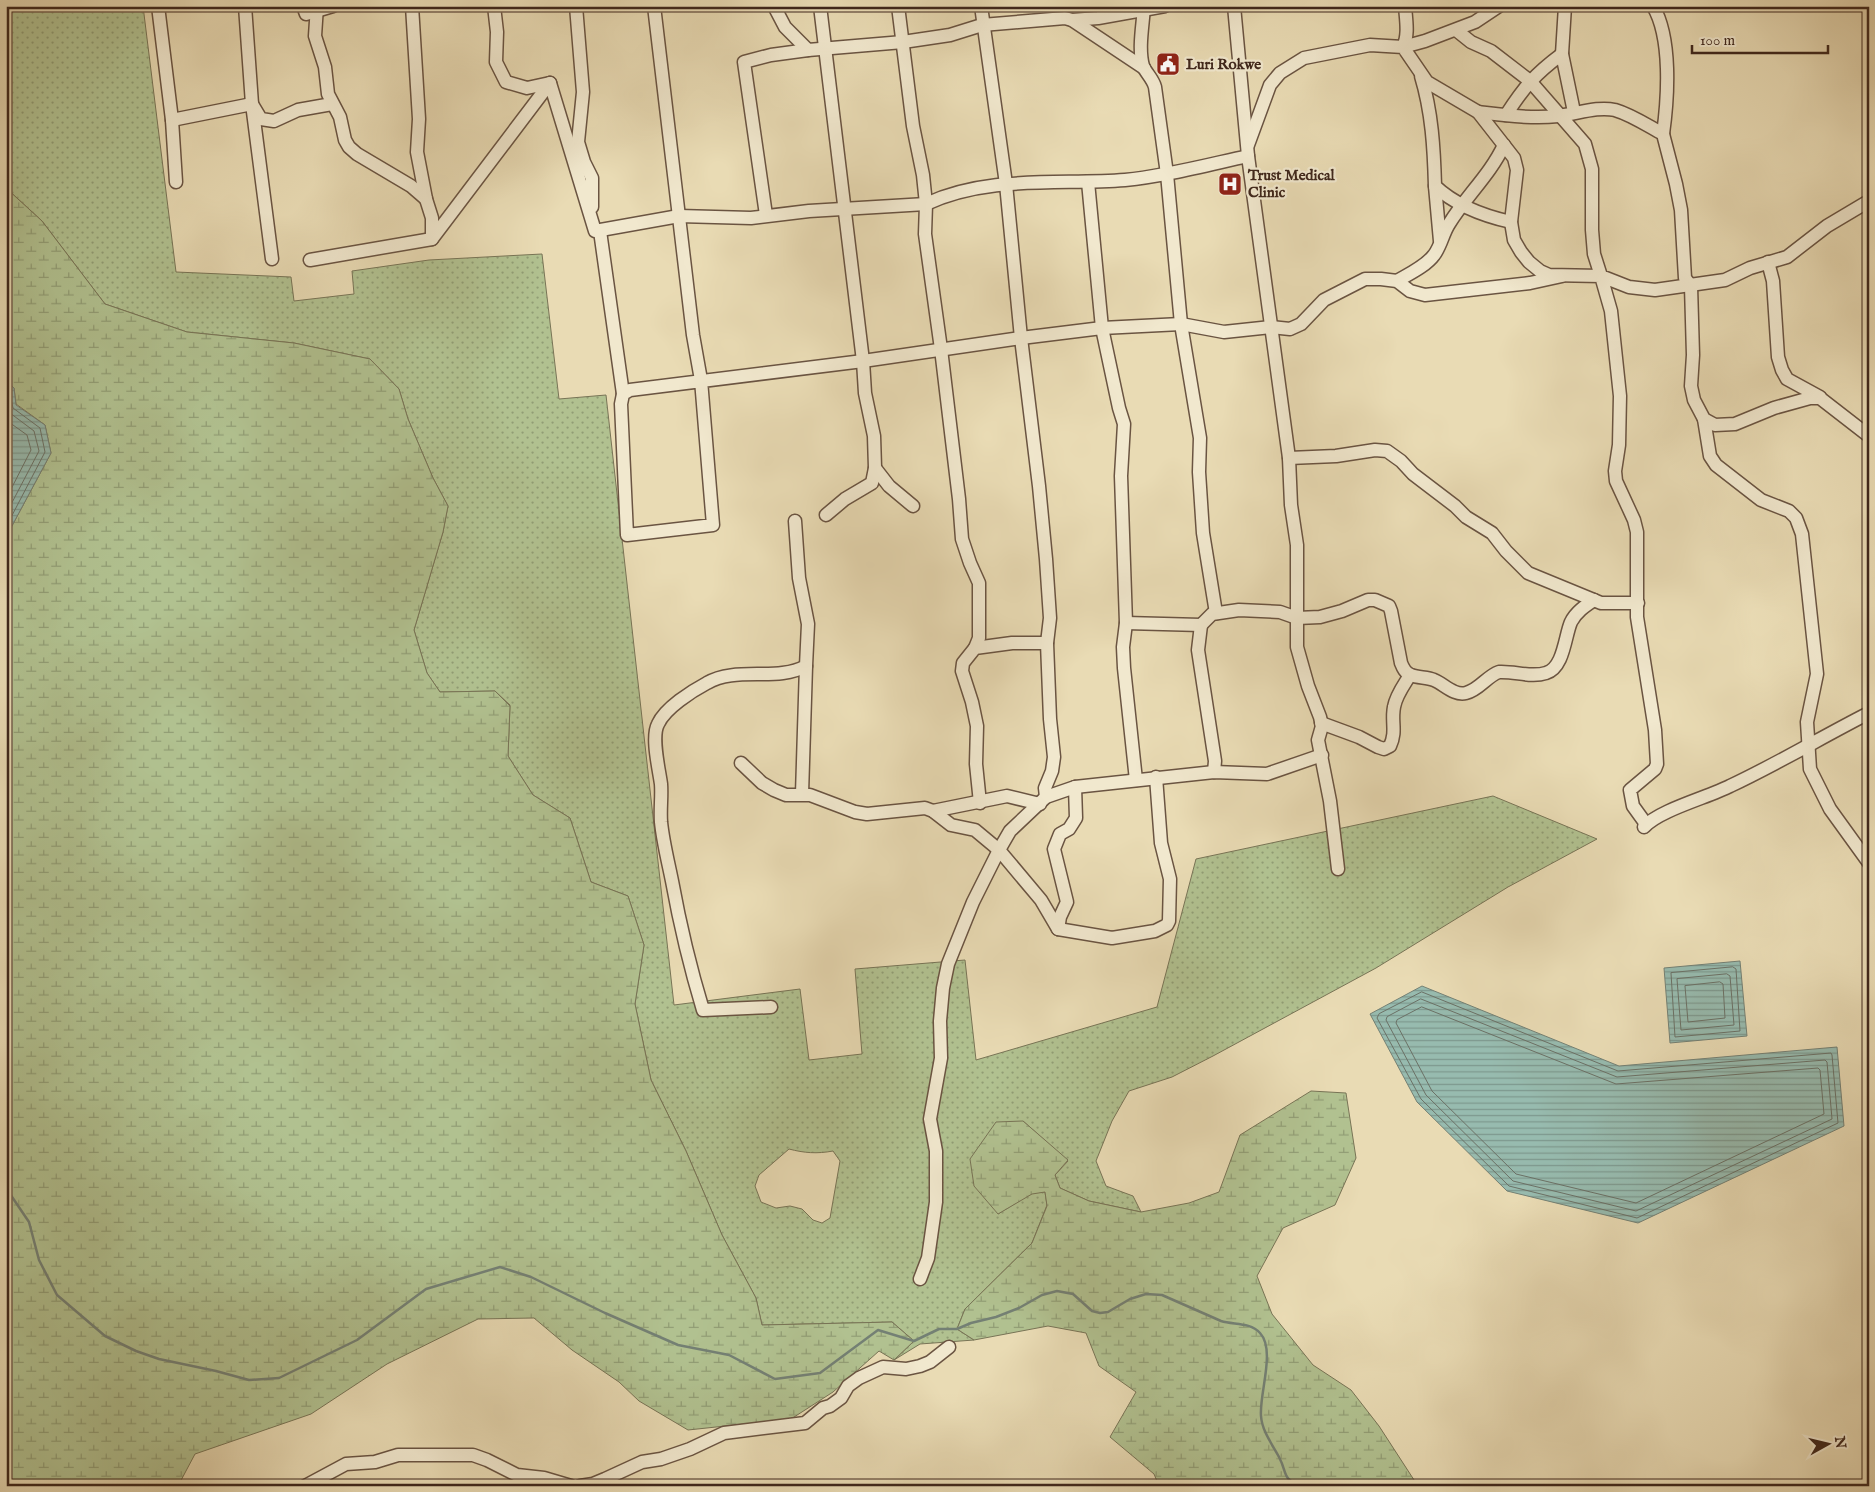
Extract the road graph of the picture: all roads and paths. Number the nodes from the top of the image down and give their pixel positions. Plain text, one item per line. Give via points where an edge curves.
1 (158, 6) edge
2 (245, 6) edge
3 (303, 6) edge
4 (333, 6) edge
5 (412, 6) edge
6 (494, 6) edge
7 (576, 6) edge
8 (654, 6) edge
9 (774, 6) edge
10 (820, 6) edge
11 (898, 6) edge
12 (980, 6) edge
13 (1166, 6) edge
14 (1234, 6) edge
15 (1405, 6) edge
16 (1499, 6) edge
17 (1565, 6) edge
18 (1653, 6) edge
19 (1659, 6) edge
20 (1144, 8) edge
21 (317, 9) edge
22 (1067, 15) edge
23 (1661, 20) junction
24 (982, 25) junction
25 (1456, 30) junction
26 (903, 42) junction
27 (1403, 47) junction
28 (825, 49) junction
29 (808, 50) junction
30 (1562, 54) junction
31 (1144, 68) junction
32 (1420, 74) junction
33 (1530, 81) junction
34 (550, 83) junction
35 (252, 104) junction
36 (332, 104) junction
37 (1478, 112) junction
38 (1574, 112) junction
39 (1506, 115) junction
40 (1559, 116) junction
41 (172, 120) junction
42 (1663, 134) junction
43 (1504, 145) junction
44 (1248, 151) junction
45 (1167, 174) junction
46 (176, 182) dead end
47 (1088, 182) junction
48 (1006, 184) junction
49 (1435, 186) junction
50 (426, 199) junction
51 (1869, 201) edge
52 (926, 204) junction
53 (1462, 205) junction
54 (844, 209) junction
55 (766, 215) junction
56 (679, 216) junction
57 (1510, 222) junction
58 (597, 231) junction
59 (432, 239) junction
60 (1440, 241) junction
61 (272, 259) dead end
62 (310, 260) dead end
63 (1768, 262) junction
64 (1562, 276) junction
65 (1601, 276) junction
66 (1397, 281) junction
67 (1691, 286) junction
68 (1181, 324) junction
69 (1102, 328) junction
70 (1271, 328) junction
71 (1021, 338) junction
72 (942, 350) junction
73 (863, 361) junction
74 (701, 380) junction
75 (623, 394) junction
76 (1820, 398) junction
77 (1704, 419) junction
78 (1869, 436) edge
79 (1289, 458) junction
80 (875, 468) junction
81 (913, 506) dead end
82 (826, 515) dead end
83 (795, 521) dead end
84 (1297, 594) junction
85 (1594, 600) junction
86 (1638, 603) junction
87 (1280, 612) junction
88 (1216, 613) junction
89 (1296, 618) junction
90 (1126, 623) junction
91 (1201, 625) junction
92 (1047, 644) junction
93 (975, 648) junction
94 (806, 666) junction
95 (1410, 675) junction
96 (1869, 713) edge
97 (1321, 723) junction
98 (1808, 744) junction
99 (1322, 755) junction
100 (741, 763) dead end
101 (1214, 772) junction
102 (1156, 777) junction
103 (1136, 780) junction
104 (1075, 787) junction
105 (802, 794) junction
106 (1043, 800) junction
107 (980, 803) junction
108 (933, 811) junction
109 (998, 850) junction
110 (1869, 863) edge
111 (1338, 869) dead end
112 (1058, 929) junction
113 (771, 1006) dead end
114 (920, 1279) dead end
115 (949, 1347) dead end
116 (305, 1486) edge
117 (571, 1486) edge
118 (580, 1486) edge

1 - 41 street
2 - 35 street
3 - 21 street via 306,14
4 - 21 street
5 - 50 street via 419,119 417,152
6 - 34 street via 496,62 506,82 527,88
7 - 58 street via 583,92 578,142 592,178 591,196
8 - 56 street
9 - 29 street via 785,27
10 - 28 street
11 - 26 street
12 - 24 street
13 - 20 street
14 - 44 street
15 - 27 street via 1406,41
16 - 25 street
17 - 30 street
18 - 23 street
19 - 23 street
20 - 22 street via 1098,18
20 - 31 street
21 - 36 street via 316,36 326,67 326,84
22 - 24 street
22 - 31 street
23 - 42 street via 1667,94
24 - 26 street via 950,35
24 - 48 street
25 - 27 street
25 - 33 street via 1471,42 1492,51
26 - 28 street
26 - 52 street
27 - 32 street
27 - 44 street via 1370,45 1304,58 1280,73 1270,85
28 - 29 street
28 - 54 street
29 - 55 street via 744,62
30 - 33 street
30 - 38 street
31 - 45 street via 1155,87
32 - 37 street via 1427,82
32 - 49 street via 1433,132
33 - 39 street
33 - 40 street
34 - 58 street
34 - 59 street
35 - 36 street via 261,118 274,121 298,110
35 - 41 street
35 - 61 street
36 - 50 street via 340,117 349,147
37 - 39 street
37 - 43 street
38 - 40 street
38 - 42 street via 1615,110
39 - 40 street
40 - 65 street via 1584,144 1589,156 1594,254
41 - 46 street
42 - 67 street via 1681,210 1685,278
43 - 53 street via 1492,168
43 - 57 street via 1514,158 1516,170
44 - 45 street
44 - 70 street
45 - 47 street
45 - 68 street
47 - 48 street
47 - 69 street
48 - 52 street via 975,188
48 - 71 street
49 - 53 street via 1446,197
49 - 60 street
50 - 59 street via 432,218
51 - 63 street via 1827,226 1787,257
52 - 54 street
52 - 72 street via 925,234
53 - 57 street
53 - 60 street
54 - 55 street
54 - 73 street
55 - 56 street via 752,218
56 - 58 street
56 - 74 street
57 - 64 street via 1514,240 1529,262 1549,275
58 - 75 street
59 - 62 street
60 - 66 street via 1429,260
63 - 67 street via 1725,280
63 - 76 street via 1773,281 1778,357 1782,370 1787,378
64 - 65 street
64 - 66 street via 1530,284 1425,296 1410,291
65 - 67 street via 1629,287 1655,290
65 - 86 street via 1611,311 1619,386 1620,439 1616,481 1637,532
66 - 70 street via 1365,279 1324,300 1301,324 1290,329
67 - 77 street via 1691,386
68 - 69 street
68 - 70 street via 1224,332
68 - 88 street via 1200,438 1203,533
69 - 71 street
69 - 90 street via 1124,424 1121,476
70 - 79 street
71 - 72 street
71 - 92 street via 1040,486 1050,618
72 - 73 street
72 - 93 street via 962,539 979,583 979,638
73 - 74 street
73 - 80 street via 865,393 874,436
74 - 75 street via 630,390
74 - 75 street via 713,525 627,535 621,425
76 - 77 street via 1774,408 1734,424 1715,425
76 - 78 street
77 - 98 street via 1710,456 1716,465 1761,500 1788,511 1796,518 1802,534 1817,674 1807,722
79 - 84 street via 1297,545
79 - 85 street via 1387,451 1466,518 1492,533 1528,573
80 - 81 street via 889,486
80 - 82 street via 872,483 844,499
83 - 94 street via 799,578 808,624
84 - 87 street
84 - 89 street
85 - 86 street via 1601,603
85 - 95 street via 1571,622 1563,651 1548,673 1500,672 1471,692 1460,694 1436,681
86 - 98 street via 1637,617 1655,730 1657,764 1630,790 1633,806 1645,825 1676,808 1729,787
87 - 88 street via 1239,610
87 - 89 street
88 - 91 street via 1208,616
89 - 95 street via 1320,616 1368,600 1384,603 1389,606 1394,621 1401,663
89 - 97 street via 1297,646
90 - 91 street
90 - 103 street via 1124,668
91 - 101 street via 1198,650
92 - 93 street via 1012,643
92 - 106 street via 1054,757
93 - 107 street via 963,663 962,672 977,726
94 - 105 street
94 - 113 street via 794,671 728,676 709,681 685,696 657,724 664,844 682,936 703,1010
95 - 97 street via 1394,706 1395,732 1390,746 1378,747
96 - 98 street
97 - 99 street via 1318,740
98 - 110 street via 1810,769 1824,800
99 - 101 street via 1266,774
99 - 111 street
100 - 105 street via 774,790 786,795
101 - 102 street
102 - 103 street
102 - 112 street via 1161,843 1170,879 1167,925 1155,931 1112,938
103 - 104 street
104 - 106 street
104 - 112 street via 1076,818 1069,829 1060,834 1054,849 1067,902
105 - 108 street via 867,814 925,808
106 - 107 street via 1007,796
106 - 109 street via 1010,831
107 - 108 street
108 - 109 street via 951,825 975,830
109 - 112 street via 1041,900
109 - 114 street via 957,941 943,988 941,1058 930,1118 936,1151 936,1202 928,1258
115 - 118 street via 920,1366 906,1369 883,1367 859,1378 848,1386 841,1398 805,1423 724,1433 690,1449 642,1462 593,1484
116 - 117 street via 346,1464 398,1456 473,1455 517,1475

